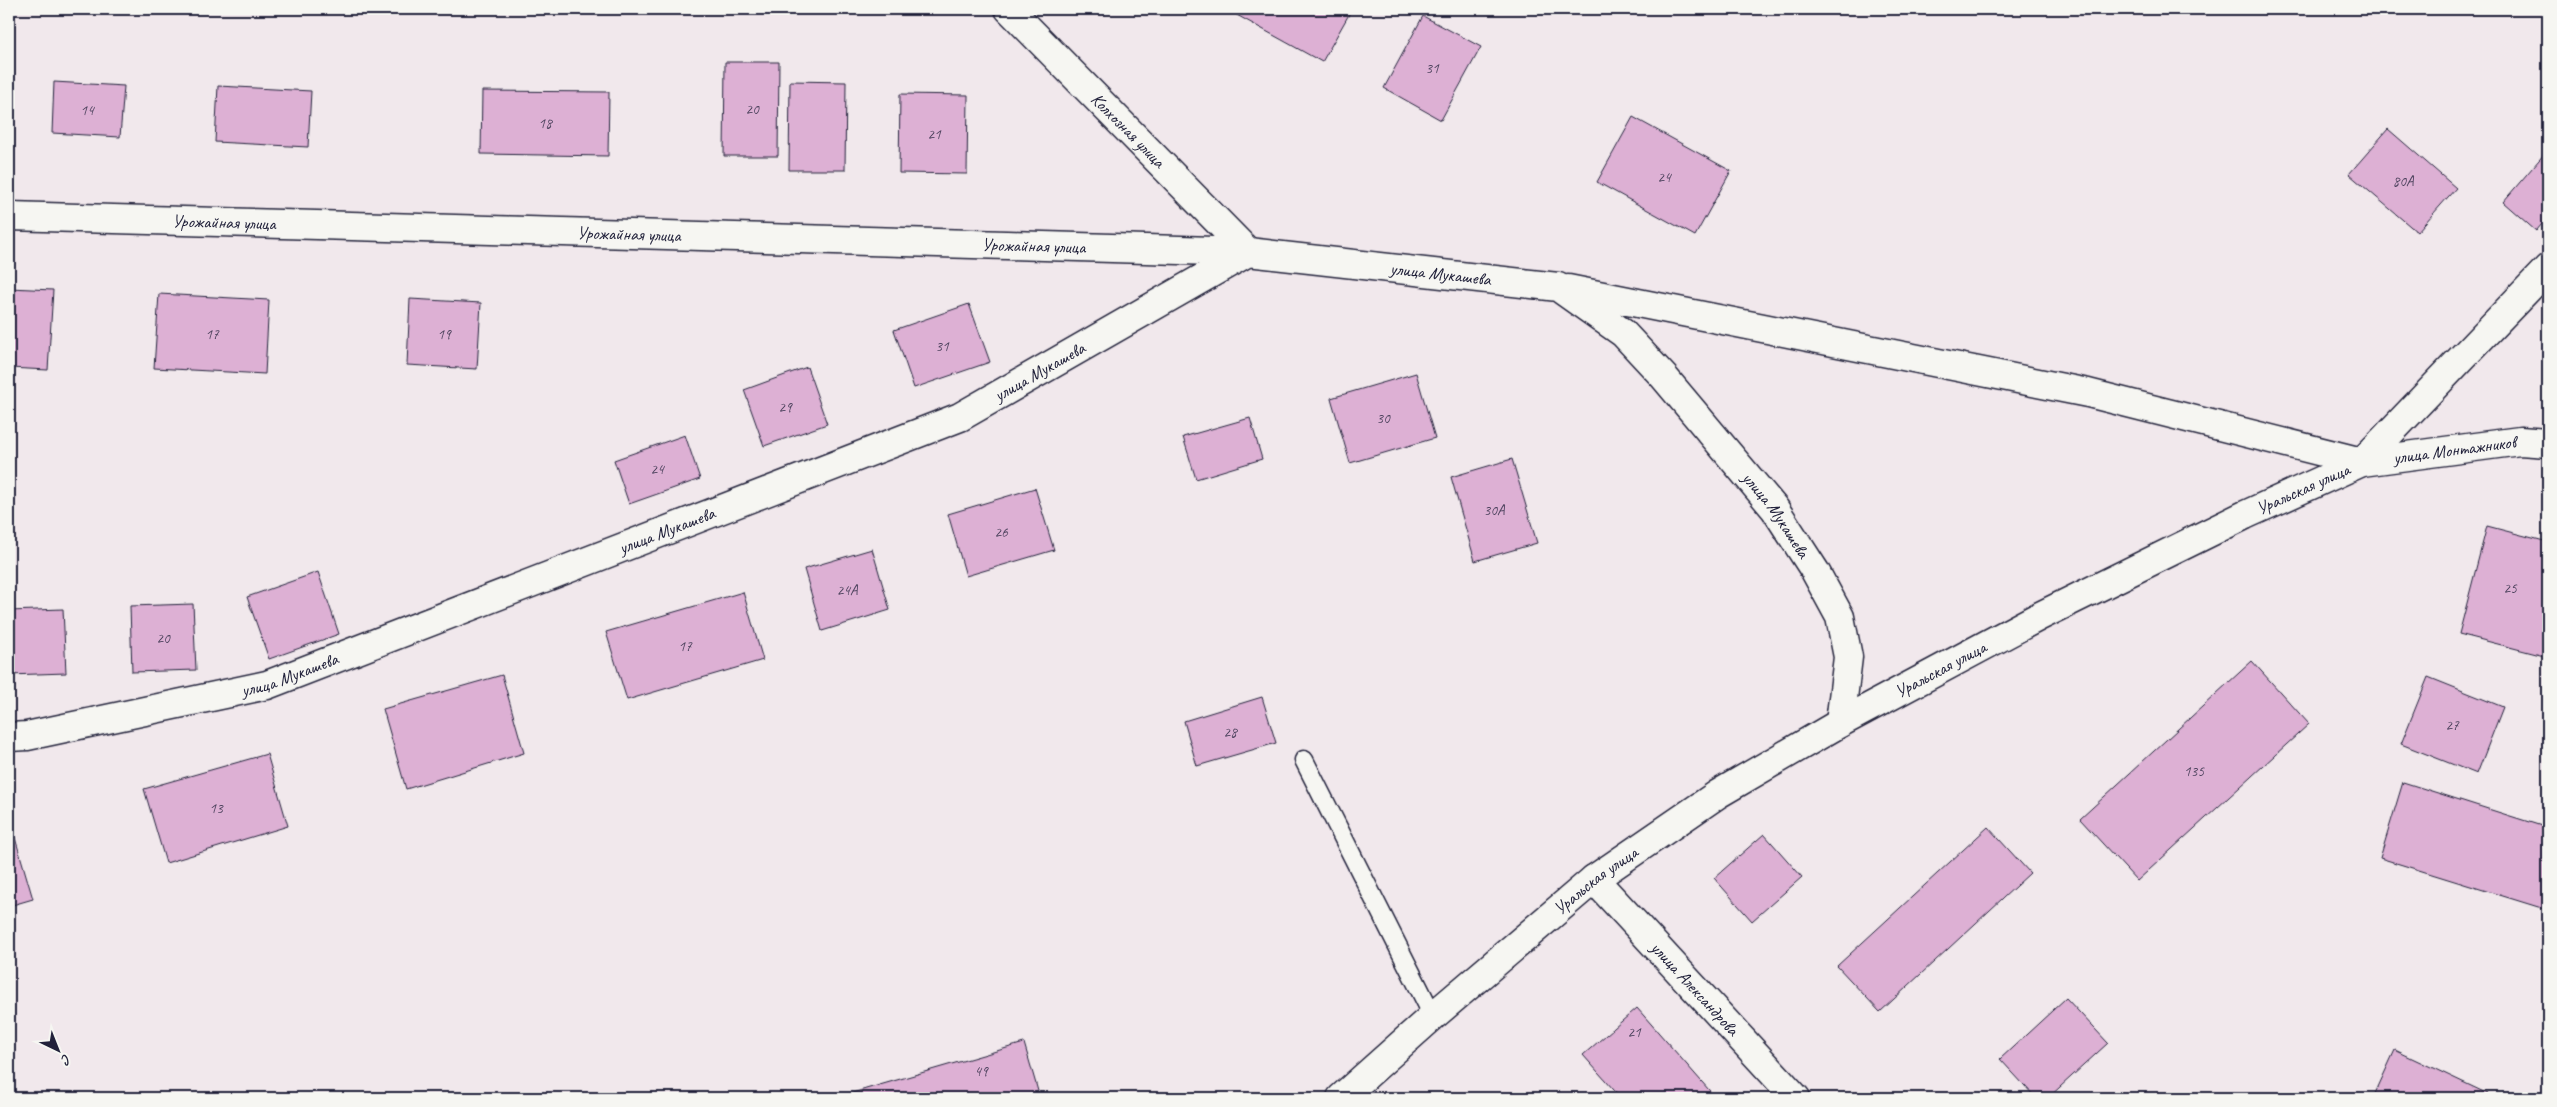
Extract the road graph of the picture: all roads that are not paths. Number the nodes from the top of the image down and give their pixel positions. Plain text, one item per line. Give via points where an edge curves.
1 (1009, 9) edge
2 (9, 216) edge
3 (1248, 252) junction
4 (2548, 268) edge
5 (1558, 287) junction
6 (2548, 443) edge
7 (2362, 462) junction
8 (1840, 723) junction
9 (9, 738) edge
10 (1304, 760) dead end
11 (1594, 878) junction
12 (1433, 1016) junction
13 (1341, 1098) edge
14 (1796, 1098) edge

1 - 3 street, Колхозная улица
2 - 3 street, Урожайная улица
3 - 5 street, улица Мукашева
3 - 9 street, улица Мукашева via 960,417 267,685
4 - 7 street, Уральская улица
5 - 7 street via 2088,393
5 - 8 street, улица Мукашева via 1623,333 1664,377 1775,510 1815,571 1840,617 1848,657
6 - 7 street, улица Монтажников via 2520,441
7 - 8 street, Уральская улица via 2245,515 2040,616
8 - 11 street, Уральская улица via 1718,794
10 - 12 lane
11 - 12 street, Уральская улица
11 - 14 street, улица Александрова
12 - 13 street, Уральская улица

